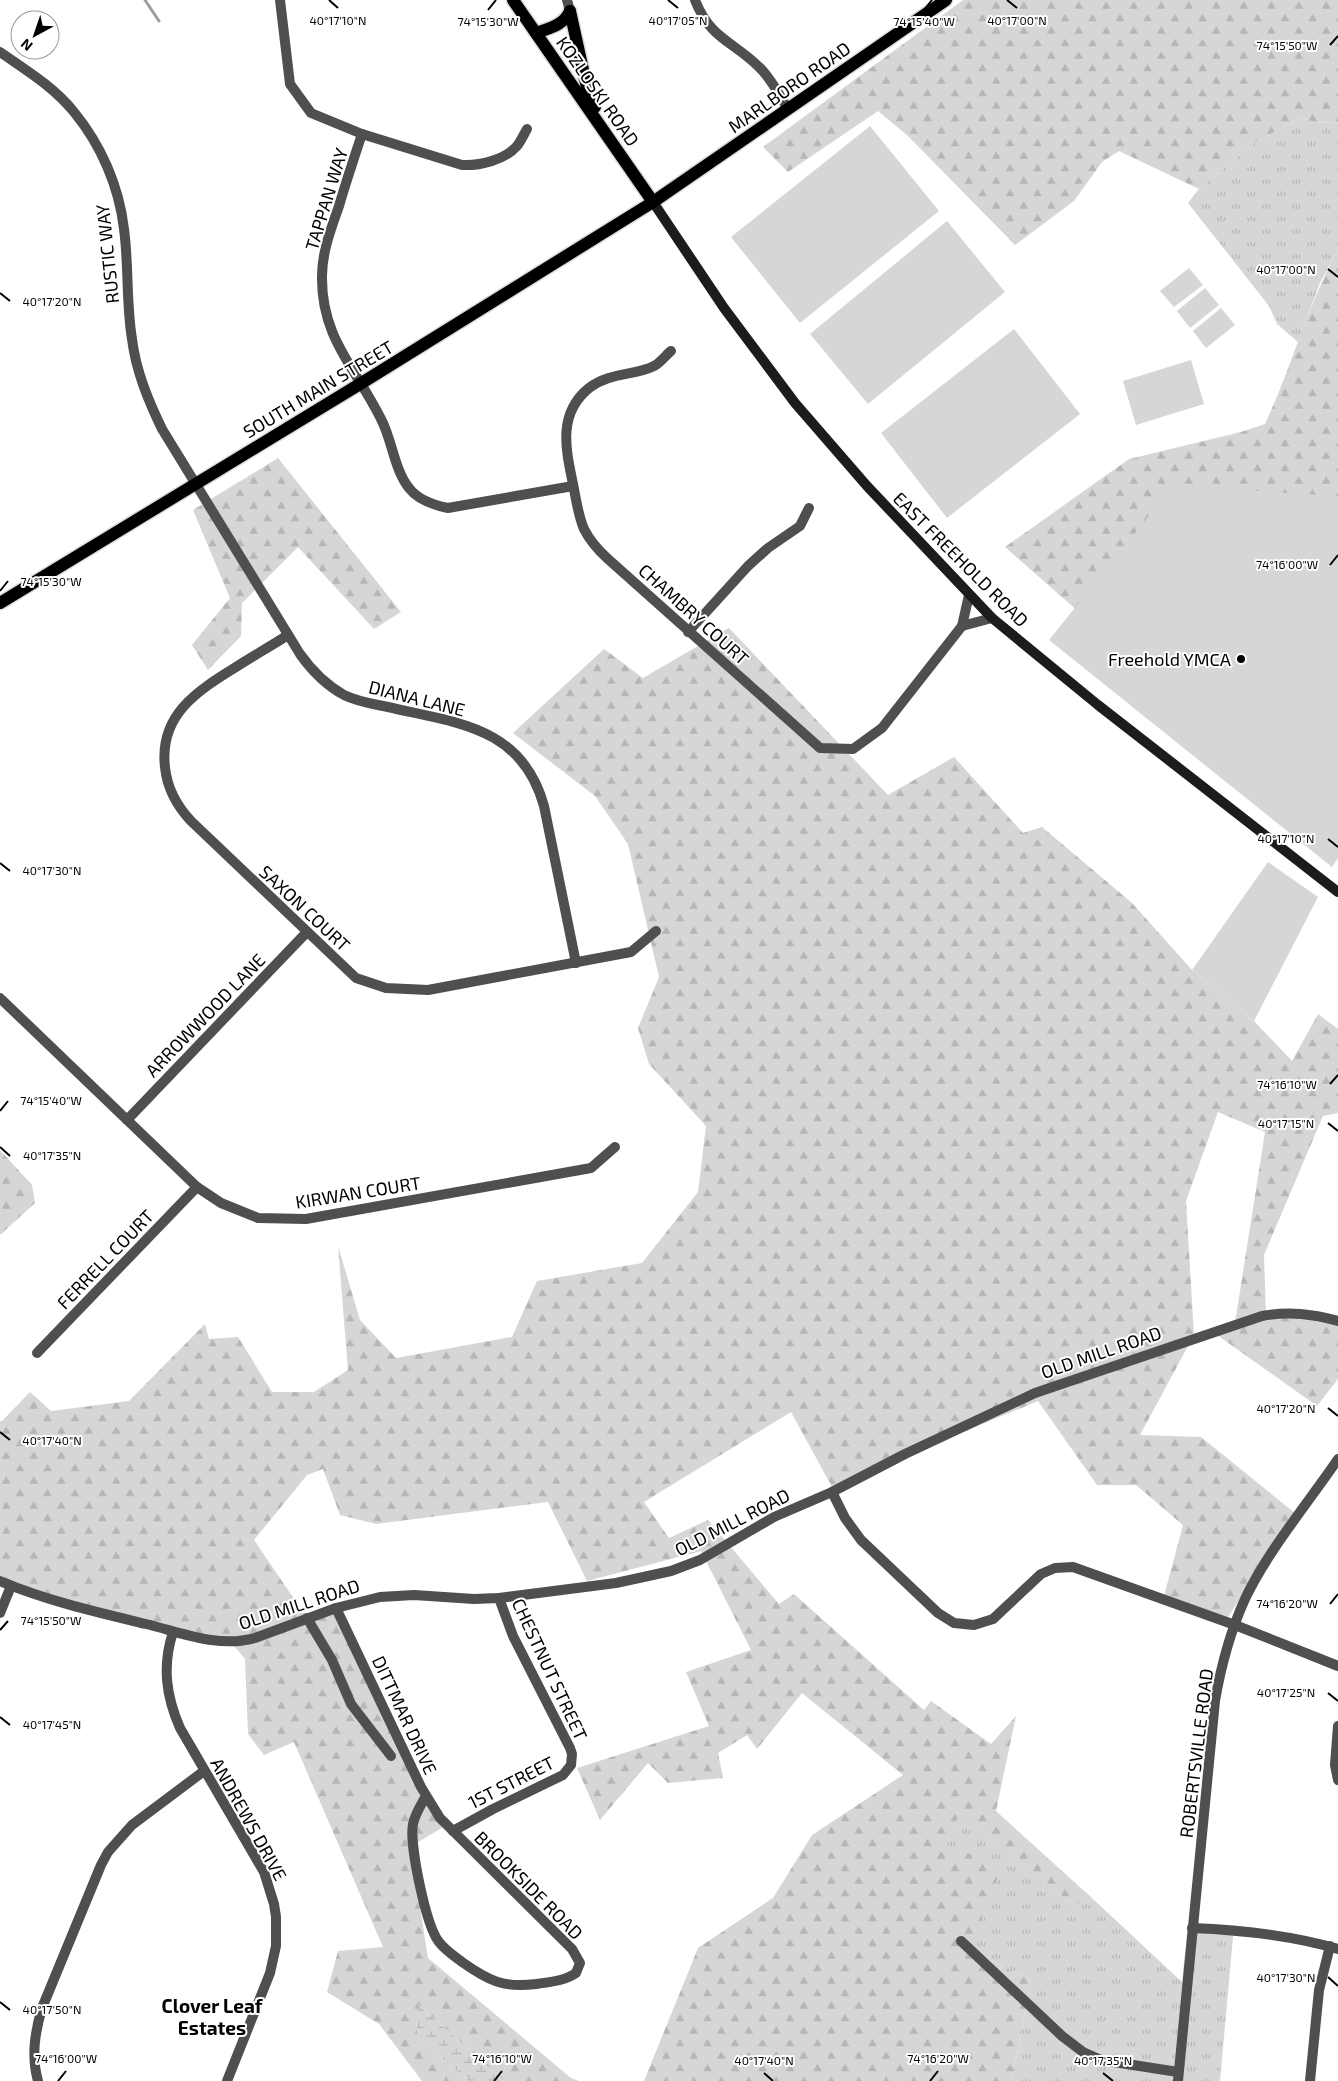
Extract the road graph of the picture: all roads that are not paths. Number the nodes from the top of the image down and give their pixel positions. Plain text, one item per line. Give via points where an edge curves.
1 (280, 0) edge
2 (514, 0) edge
3 (695, 0) edge
4 (946, 0) edge
5 (569, 5) edge
6 (536, 33) junction
7 (0, 52) edge
8 (788, 109) junction
9 (528, 128) dead end
10 (606, 132) junction
11 (362, 134) junction
12 (653, 202) junction
13 (671, 351) dead end
14 (360, 384) junction
15 (196, 484) junction
16 (573, 486) junction
17 (809, 508) dead end
18 (969, 595) junction
19 (0, 603) edge
20 (992, 618) junction
21 (962, 626) junction
22 (688, 632) junction
23 (288, 635) junction
24 (1338, 892) edge
25 (656, 931) dead end
26 (306, 933) junction
27 (576, 963) junction
28 (0, 998) edge
29 (127, 1120) junction
30 (615, 1147) dead end
31 (197, 1187) junction
32 (1338, 1321) edge
33 (37, 1353) dead end
34 (1338, 1459) edge
35 (832, 1492) junction
36 (0, 1581) edge
37 (12, 1586) junction
38 (499, 1598) junction
39 (336, 1608) junction
40 (0, 1613) edge
41 (307, 1618) junction
42 (1235, 1626) junction
43 (173, 1632) junction
44 (1338, 1666) edge
45 (1338, 1726) edge
46 (572, 1754) joint
47 (391, 1756) dead end
48 (204, 1771) junction
49 (1338, 1780) edge
50 (426, 1796) junction
51 (453, 1831) junction
52 (1192, 1928) junction
53 (961, 1941) dead end
54 (1334, 1947) edge
55 (1178, 2076) edge
56 (38, 2081) edge
57 (227, 2081) edge
58 (1310, 2081) edge

1 - 11 street via 290,84 311,113
2 - 6 main road, KOZLOSKI ROAD
3 - 8 street via 709,26 759,67
4 - 8 main road, MARLBORO ROAD
5 - 6 main road via 568,16
5 - 10 main road via 587,88
6 - 10 main road, KOZLOSKI ROAD
7 - 15 street, RUSTIC WAY via 61,98 86,127 104,158 123,217 131,337 140,376 162,429
8 - 12 main road, MARLBORO ROAD
9 - 11 street via 516,147 499,158 473,166 449,163
10 - 12 main road, KOZLOSKI ROAD
11 - 14 street, TAPPAN WAY via 328,238 322,274 330,331
12 - 14 main road, SOUTH MAIN STREET
12 - 18 main road, EAST FREEHOLD ROAD via 724,308 795,403
13 - 16 street, CHAMBRY COURT via 654,366 599,382 575,404 565,439
14 - 15 main road, SOUTH MAIN STREET
14 - 16 street, TAPPAN WAY via 391,440 401,476 408,488 424,501 435,506 460,507
15 - 19 main road, SOUTH MAIN STREET
15 - 23 street, DIANA LANE
16 - 22 street, CHAMBRY COURT via 578,513 597,549
17 - 22 street via 800,526 748,566
18 - 20 main road, EAST FREEHOLD ROAD
18 - 21 street, CHAMBRY COURT
20 - 21 street
20 - 24 main road, EAST FREEHOLD ROAD via 1186,775
21 - 22 street, CHAMBRY COURT via 882,728 853,749 820,748
23 - 26 street, SAXON COURT via 203,687 188,700 171,726 164,762 169,787 182,812
23 - 27 street, DIANA LANE via 311,669 345,695 471,727 494,737 515,753 540,790
25 - 27 street, SAXON COURT via 631,952
26 - 27 street, SAXON COURT via 356,978 386,988 428,990
26 - 29 street, ARROWWOOD LANE
28 - 29 street, KIRWAN COURT
29 - 31 street, KIRWAN COURT
30 - 31 street, KIRWAN COURT via 591,1168 306,1220 258,1218 221,1203
31 - 33 street, FERRELL COURT
32 - 35 street, OLD MILL ROAD via 1309,1314 1262,1316 1122,1362 1035,1392
34 - 42 street, ROBERTSVILLE ROAD via 1258,1575
35 - 38 street, OLD MILL ROAD via 774,1517 700,1560 670,1571 616,1583
35 - 42 street via 861,1540 938,1613 954,1623 974,1625 994,1619 1036,1577 1062,1567 1082,1569
36 - 37 street, OLD MILL ROAD
37 - 40 street
37 - 43 street, OLD MILL ROAD via 66,1605
38 - 39 street, OLD MILL ROAD via 394,1596
38 - 46 street, CHESTNUT STREET via 513,1636
39 - 41 street, OLD MILL ROAD
39 - 50 street, DITTMAR DRIVE
41 - 43 street, OLD MILL ROAD via 243,1641 206,1640
41 - 47 street via 332,1660 351,1704
42 - 44 street
42 - 52 street, ROBERTSVILLE ROAD via 1226,1648 1216,1701
43 - 48 street, ANDREWS DRIVE via 166,1659 168,1697 180,1728
45 - 49 street via 1335,1765
46 - 51 street, 1ST STREET via 571,1765 563,1775
48 - 56 street via 132,1825 101,1864 37,2025 34,2054
48 - 57 street, ANDREWS DRIVE via 264,1872 276,1917 276,1946 270,1973
50 - 51 street, DITTMAR DRIVE
50 - 51 street, BROOKSIDE ROAD via 416,1815 413,1832 422,1892 433,1932 443,1948 481,1976 499,1984 513,1986 572,1977 580,1963 572,1949
52 - 54 street via 1270,1934
52 - 55 street, ROBERTSVILLE ROAD
53 - 55 street via 1082,2052 1101,2060
54 - 58 street via 1319,1990

